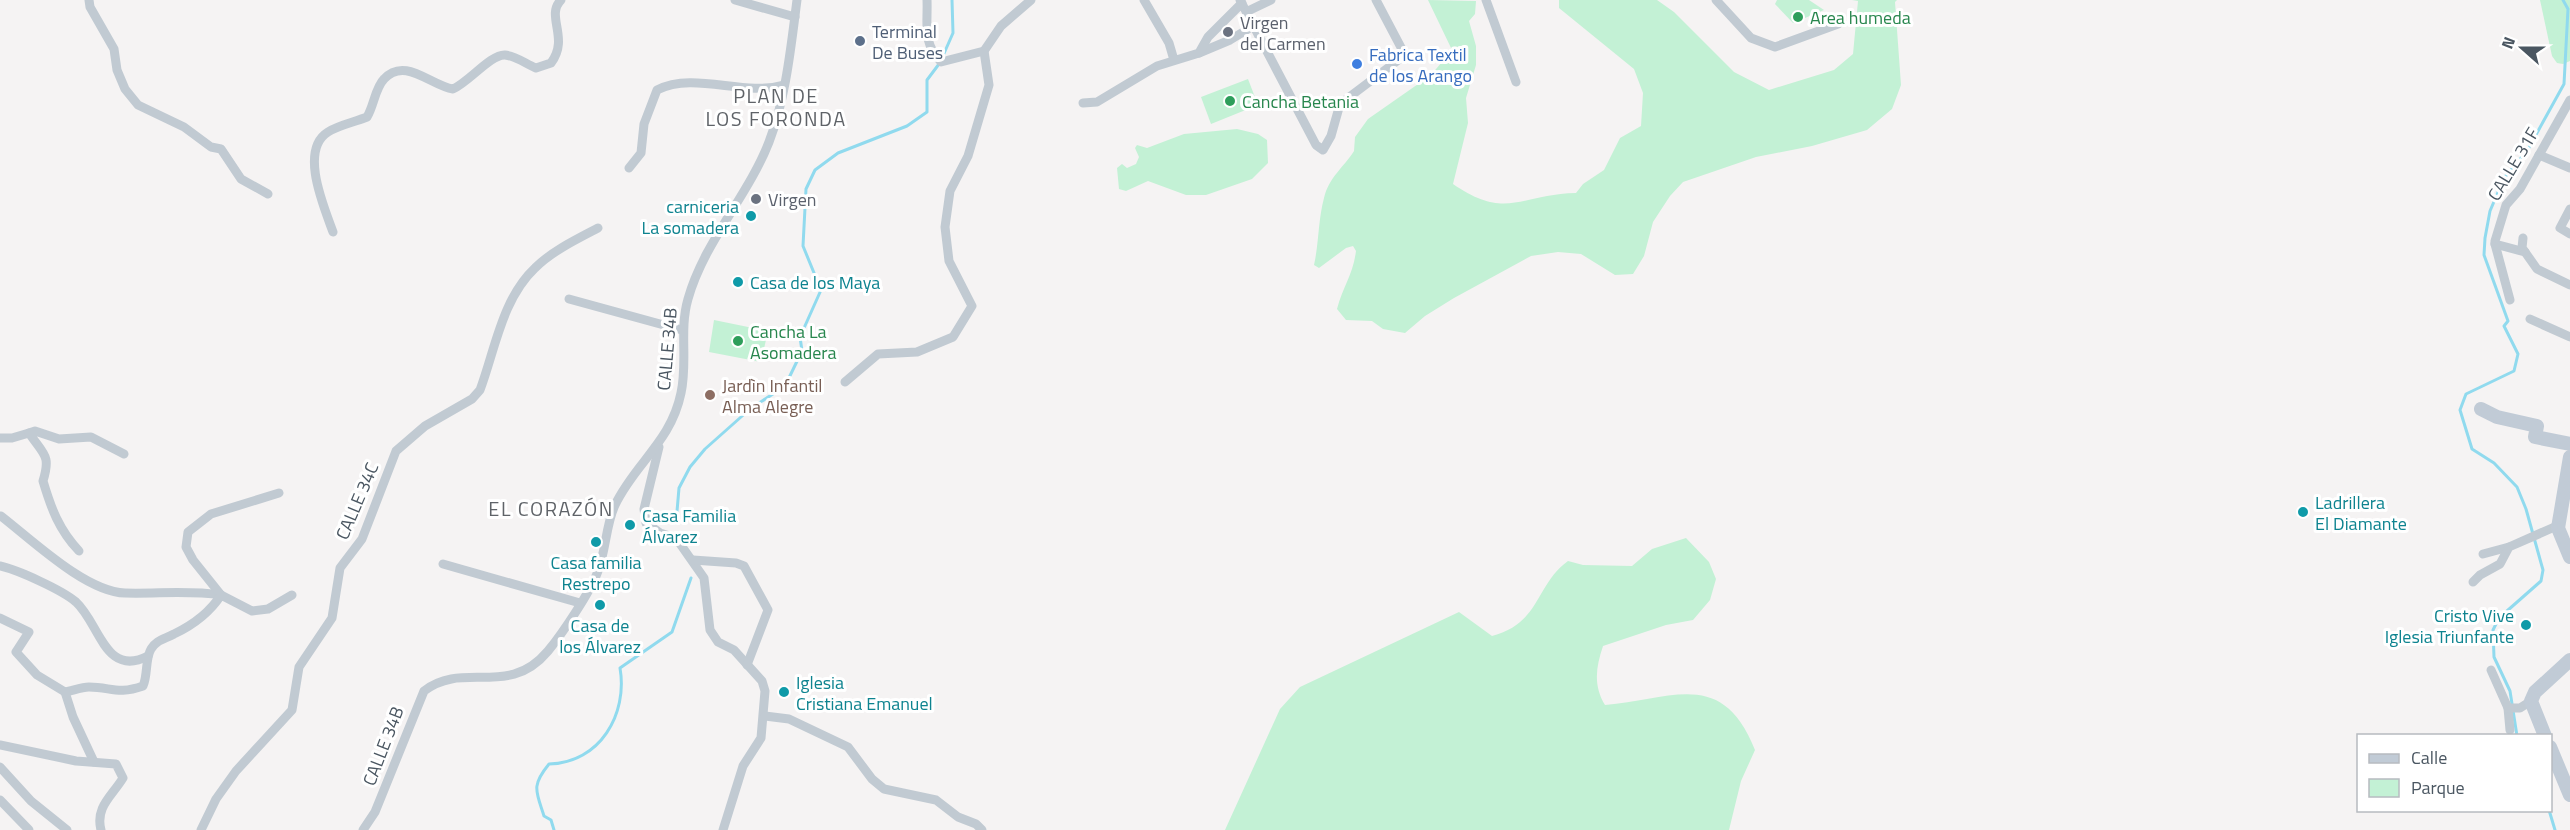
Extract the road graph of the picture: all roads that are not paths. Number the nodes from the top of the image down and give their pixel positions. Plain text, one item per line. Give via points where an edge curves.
1 (89, 0) edge
2 (561, 0) edge
3 (735, 0) edge
4 (797, 0) edge
5 (927, 0) edge
6 (1031, 0) edge
7 (1144, 0) edge
8 (1270, 0) edge
9 (1376, 0) edge
10 (1486, 0) edge
11 (1716, 0) edge
12 (1243, 5) edge
13 (795, 17) junction
14 (1838, 24) dead end
15 (1253, 26) junction
16 (984, 51) junction
17 (1199, 53) junction
18 (1174, 60) junction
19 (1516, 82) dead end
20 (784, 85) junction
21 (2570, 100) edge
22 (1083, 103) dead end
23 (2539, 155) junction
24 (629, 168) dead end
25 (2570, 168) edge
26 (268, 194) dead end
27 (2570, 209) edge
28 (598, 228) dead end
29 (333, 232) dead end
30 (2567, 232) edge
31 (2523, 238) dead end
32 (2497, 244) junction
33 (2525, 252) junction
34 (2570, 285) edge
35 (569, 298) dead end
36 (2510, 300) dead end
37 (2530, 319) dead end
38 (682, 330) junction
39 (2570, 338) edge
40 (845, 382) dead end
41 (2481, 409) dead end
42 (29, 433) junction
43 (0, 438) edge
44 (2570, 444) edge
45 (660, 445) junction
46 (124, 454) dead end
47 (2570, 457) edge
48 (279, 493) dead end
49 (1, 516) edge
50 (2559, 525) junction
51 (2509, 547) junction
52 (79, 551) dead end
53 (2483, 554) dead end
54 (2570, 557) edge
55 (693, 561) junction
56 (443, 564) dead end
57 (0, 566) edge
58 (2474, 582) dead end
59 (221, 595) junction
60 (292, 596) dead end
61 (580, 603) junction
62 (0, 618) edge
63 (148, 656) junction
64 (2570, 660) edge
65 (747, 665) junction
66 (2491, 670) dead end
67 (65, 692) junction
68 (2526, 704) junction
69 (2508, 708) junction
70 (765, 716) junction
71 (2510, 730) dead end
72 (2544, 734) edge
73 (0, 745) edge
74 (2552, 751) edge
75 (94, 762) junction
76 (0, 767) edge
77 (2567, 780) edge
78 (2570, 795) edge
79 (0, 800) edge
80 (29, 830) edge
81 (67, 830) edge
82 (101, 830) edge
83 (201, 830) edge
84 (363, 830) edge
85 (723, 830) edge
86 (982, 830) edge

1 - 26 street via 114,49 125,89 138,105 221,149 241,179
2 - 29 street via 554,17 560,47 551,63 536,68 506,55 498,56 453,89 409,72 394,71 383,79 367,117 328,131 318,140 314,161 319,192
3 - 13 street
4 - 13 street, CALLE 34B
5 - 16 street via 927,38 930,51 941,62
6 - 16 street via 1001,26
7 - 18 street via 1169,43
8 - 12 street
9 - 15 street via 1405,55 1340,104 1327,147 1320,149
10 - 19 street
11 - 14 street via 1751,38 1774,47
12 - 15 street
12 - 17 street via 1208,37
13 - 20 street, CALLE 34B
15 - 17 street
16 - 40 street via 989,85 968,156 950,191 945,227 949,261 972,306 953,337 917,352 878,354
17 - 18 street
18 - 22 street via 1136,77 1097,102
20 - 24 street via 768,90 671,83 657,90 644,124 641,153
20 - 38 street, CALLE 34B via 769,142 703,261 688,298
21 - 23 street, CALLE 31F
23 - 25 street
23 - 32 street, CALLE 31F via 2506,205
27 - 30 street via 2560,228
28 - 83 street, CALLE 34C via 536,267 525,279 503,320 480,390 472,399 425,426 396,451 362,539 340,568 332,618 299,667 292,711 236,771
31 - 33 street
32 - 33 street
32 - 36 street
33 - 34 street via 2537,269
35 - 38 street
37 - 39 street
38 - 45 street, CALLE 34B via 682,391 674,420
41 - 44 street via 2497,417 2537,426 2535,437
42 - 43 street
42 - 46 street via 35,431 59,440 91,438
42 - 52 street via 47,460 48,471 43,481 53,516
45 - 55 street via 644,509 646,523 675,538
45 - 61 street, CALLE 34B via 628,481 614,507 598,573
47 - 50 street
48 - 59 street via 212,514 188,532 186,547
49 - 59 street via 78,576 106,590
50 - 51 street
50 - 54 street
51 - 53 street
51 - 58 street via 2500,564
55 - 65 street via 704,578 713,636
55 - 65 street via 744,566 768,610
56 - 61 street
57 - 63 street via 73,599 113,656 125,662
59 - 60 street via 252,611 268,609
59 - 63 street via 200,619 158,640
61 - 84 street, CALLE 34B via 547,652 532,666 499,678 449,677 424,691 375,812
62 - 67 street via 29,632 16,652 37,675
63 - 67 street via 143,686 132,690 89,687
64 - 68 street
65 - 70 street via 762,681
66 - 69 street
67 - 75 street
68 - 69 street
68 - 72 street
69 - 71 street
70 - 85 street via 762,738 743,766
70 - 86 street via 789,719 848,747 884,789 936,800
73 - 75 street
74 - 77 street
75 - 82 street via 116,764 123,777 105,801 99,821
76 - 81 street via 31,801
77 - 78 street
79 - 80 street

